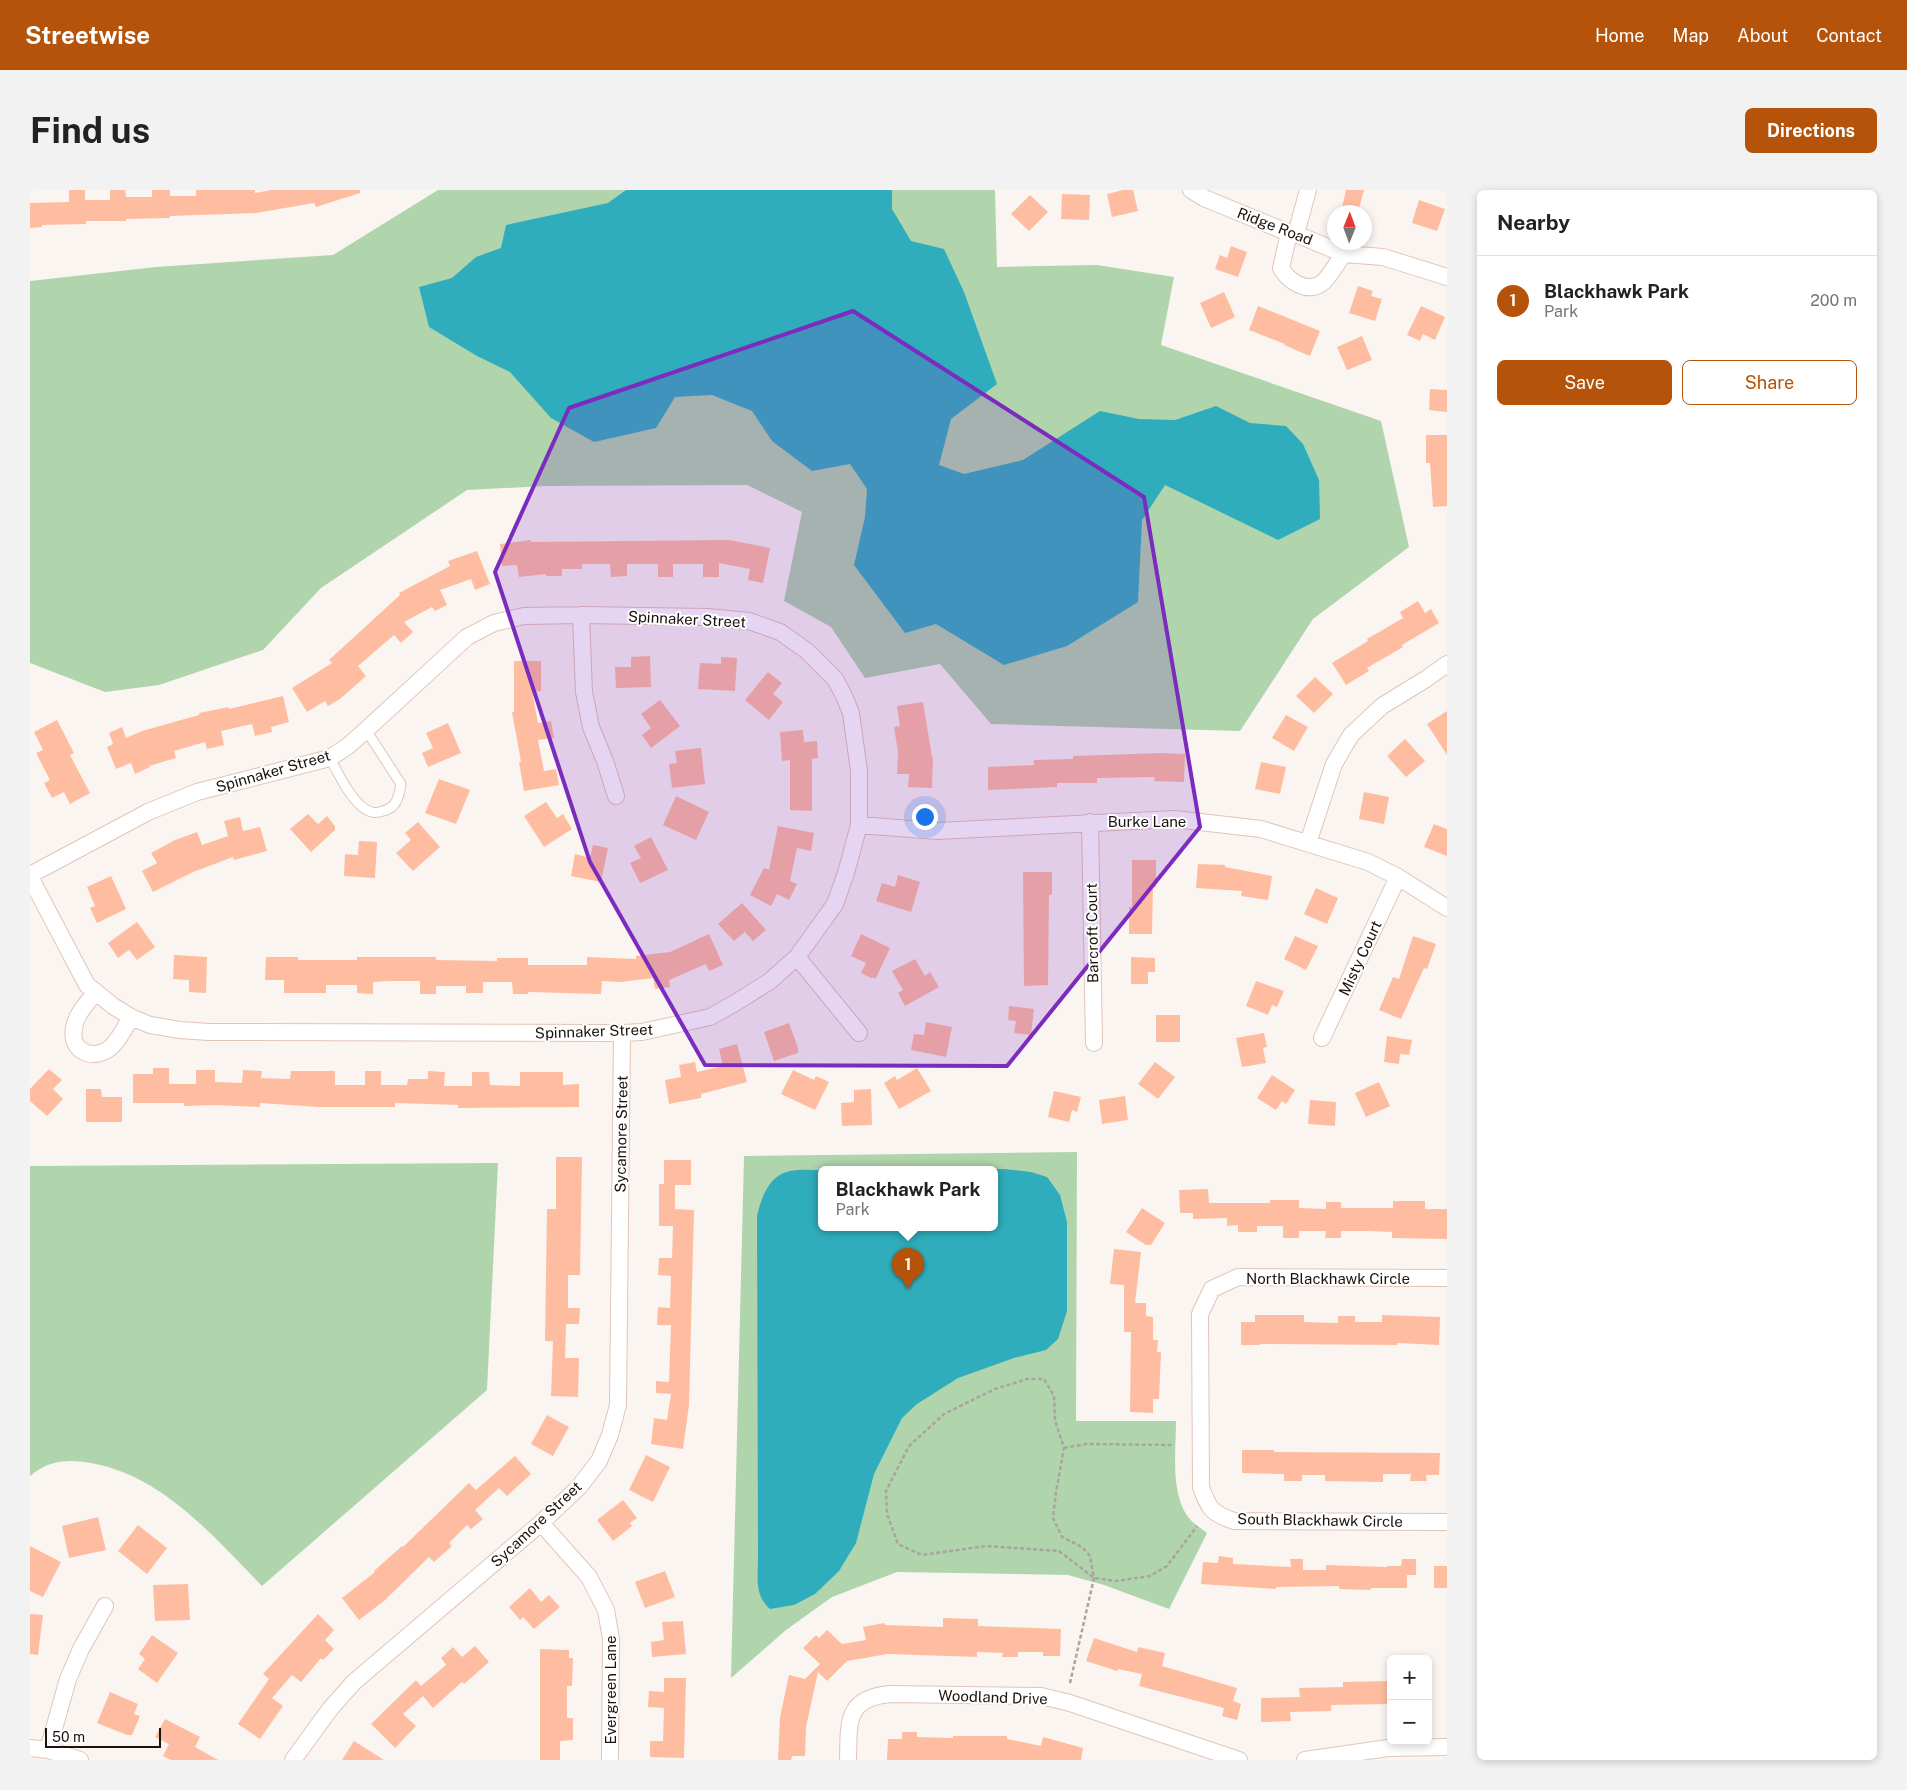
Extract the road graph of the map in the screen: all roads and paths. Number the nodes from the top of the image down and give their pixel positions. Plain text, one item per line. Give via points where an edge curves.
1 (1191, 190) edge
2 (1308, 190) edge
3 (1292, 234) junction
4 (1344, 254) junction
5 (1447, 278) edge
6 (581, 615) junction
7 (1447, 664) edge
8 (366, 730) junction
9 (330, 758) junction
10 (616, 796) dead end
11 (1090, 822) junction
12 (859, 825) junction
13 (1308, 843) junction
14 (30, 876) edge
15 (1398, 877) junction
16 (1447, 908) edge
17 (797, 957) junction
18 (96, 992) junction
19 (131, 1017) junction
20 (622, 1033) junction
21 (859, 1033) dead end
22 (1322, 1038) dead end
23 (1094, 1043) dead end
24 (1447, 1278) edge
25 (1212, 1289) joint
26 (1174, 1445) dead end
27 (1064, 1448) junction
28 (1447, 1522) edge
29 (541, 1523) junction
30 (1197, 1526) dead end
31 (1094, 1578) junction
32 (105, 1606) dead end
33 (1070, 1683) dead end
34 (30, 1748) edge
35 (1447, 1748) edge
36 (48, 1750) junction
37 (80, 1760) edge
38 (293, 1760) edge
39 (610, 1760) edge
40 (848, 1760) edge
41 (1239, 1760) edge
42 (1305, 1760) edge

1 - 3 street, Ridge Road
2 - 3 street
3 - 4 street, Ridge Road
3 - 4 street via 1281,268 1286,277 1301,286 1322,284
4 - 5 street, Ridge Road via 1382,257
6 - 8 street, Spinnaker Street via 524,616 494,623 467,637
6 - 10 street via 584,692 591,727
6 - 12 street, Spinnaker Street via 707,616 749,621 780,632 807,652 835,679 851,713 859,771
7 - 13 street via 1382,706 1351,735 1334,764
8 - 9 street, Spinnaker Street
8 - 9 lane via 401,784 398,801 387,810 373,813 363,808
9 - 14 street, Spinnaker Street via 197,792 148,812
11 - 12 street, Burke Lane via 937,831
11 - 13 street, Burke Lane via 1174,819 1261,829
11 - 23 street, Barcroft Court
12 - 17 street, Spinnaker Street via 835,904
13 - 15 street, Burke Lane via 1368,862
14 - 18 street, Spinnaker Street via 87,985
15 - 16 street, Burke Lane
15 - 22 street, Misty Court
17 - 20 street, Spinnaker Street via 770,981 710,1017 649,1031
17 - 21 street
18 - 19 street, Spinnaker Street
18 - 19 street via 76,1020 73,1038 80,1051 95,1055 103,1053 117,1040
19 - 20 street, Spinnaker Street via 150,1025 209,1032
20 - 29 street, Sycamore Street via 618,1405 599,1460 579,1487
24 - 25 street, North Blackhawk Circle via 1238,1277
25 - 28 street, South Blackhawk Circle via 1200,1314 1201,1487 1208,1505 1218,1515 1234,1521
26 - 27 path via 1086,1444
27 - 31 path via 1053,1518 1062,1537 1082,1547 1090,1556
27 - 31 path via 1055,1420 1054,1396 1044,1379 1027,1379 995,1389 944,1414 909,1446 886,1491 887,1514 898,1544 922,1555 986,1546 1059,1551
29 - 38 street, Sycamore Street via 354,1682
29 - 39 street, Evergreen Lane via 589,1577 606,1610 611,1639
30 - 31 path via 1167,1566 1150,1576 1116,1581
31 - 33 path
32 - 36 street via 68,1680
34 - 36 street
35 - 42 street via 1388,1748
36 - 37 street
40 - 41 street, Woodland Drive via 851,1716 864,1701 875,1695 890,1694 1041,1696

